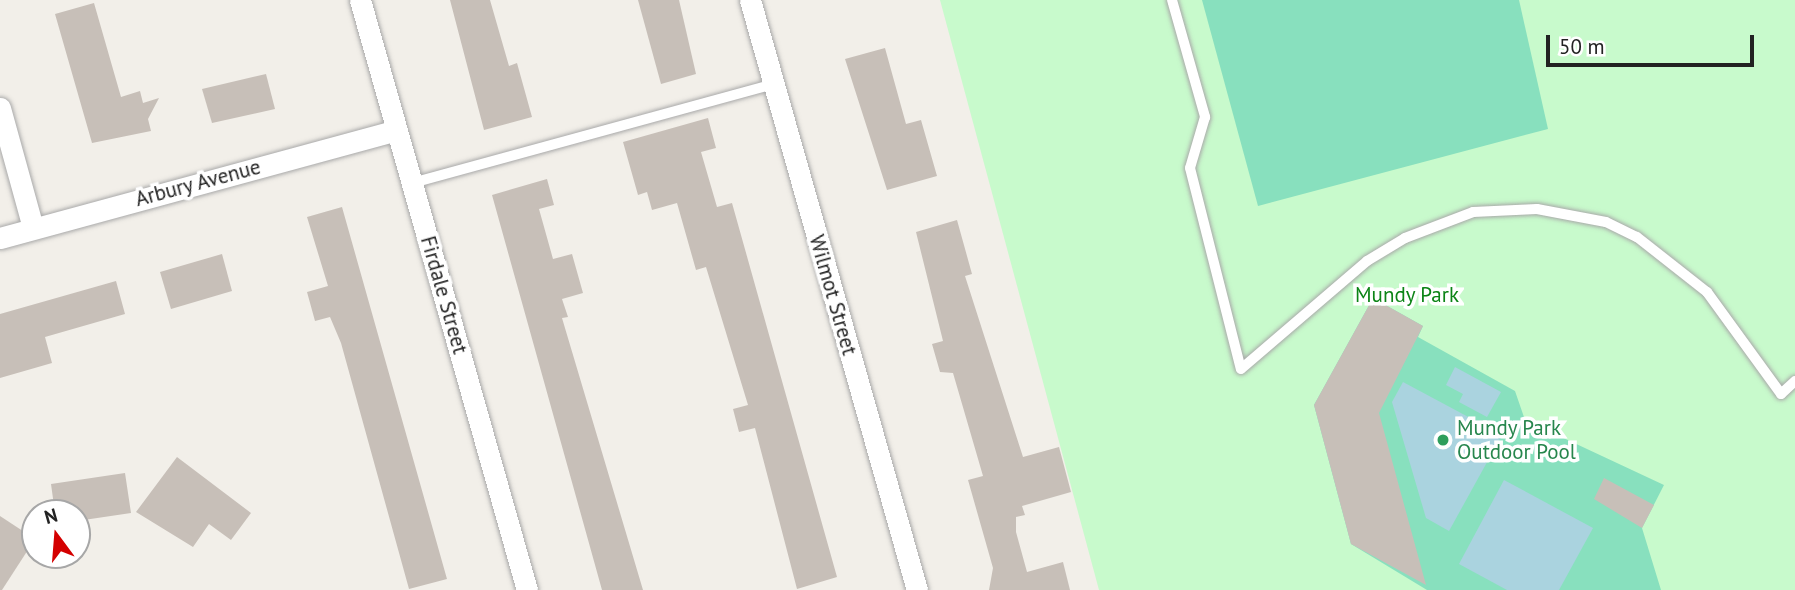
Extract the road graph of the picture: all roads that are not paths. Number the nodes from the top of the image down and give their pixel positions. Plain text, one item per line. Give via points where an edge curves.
1 (360, 0) edge
2 (750, 0) edge
3 (1172, 0) edge
4 (773, 84) junction
5 (0, 108) edge
6 (397, 130) junction
7 (412, 183) junction
8 (33, 228) junction
9 (0, 237) edge
10 (1795, 381) edge
11 (527, 590) edge
12 (917, 590) edge

1 - 6 street, Firdale Street
2 - 4 street, Wilmot Street
3 - 10 lane via 1205,117 1190,169 1241,369 1367,261 1424,228 1502,208 1571,214 1627,232 1677,264 1738,331 1781,394
4 - 7 lane
4 - 12 street, Wilmot Street
5 - 8 street
6 - 7 street, Firdale Street
6 - 8 street, Arbury Avenue
7 - 11 street, Firdale Street
8 - 9 street, Arbury Avenue

